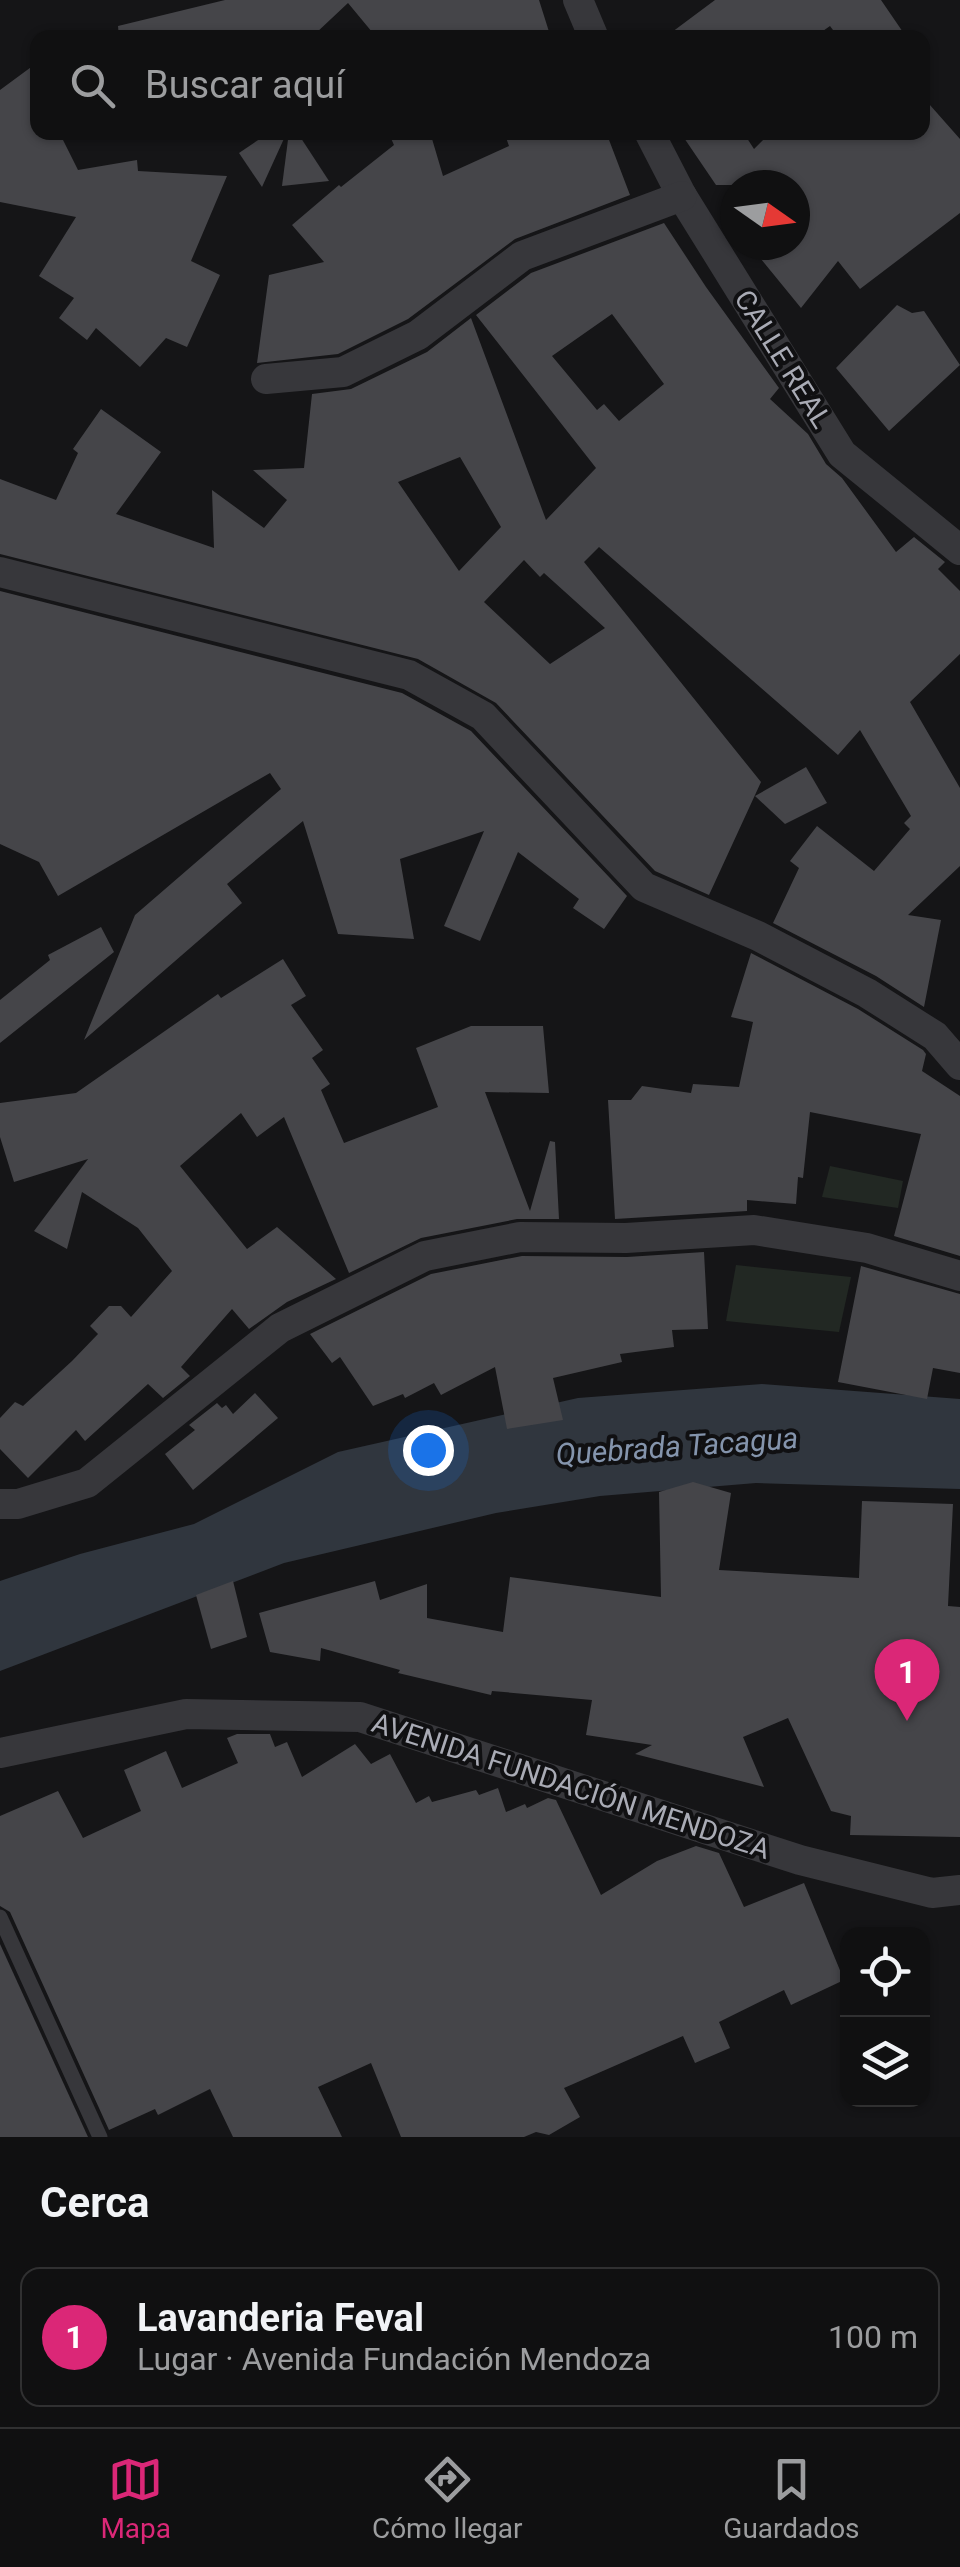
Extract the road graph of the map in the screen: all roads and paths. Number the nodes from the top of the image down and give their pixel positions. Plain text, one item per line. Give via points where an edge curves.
1 (578, 0) edge
2 (591, 30) edge
3 (653, 140) edge
4 (682, 196) junction
5 (266, 379) dead end
6 (960, 550) edge
7 (0, 572) edge
8 (960, 1065) edge
9 (960, 1276) edge
10 (0, 1504) edge
11 (0, 1753) edge
12 (960, 1890) edge
13 (0, 1917) edge
14 (100, 2137) edge

1 - 2 street
3 - 4 street, CALLE REAL
4 - 5 street via 522,256 418,335 343,372
4 - 6 street, CALLE REAL via 842,454
7 - 8 street via 409,675 483,716 644,887 868,993 935,1036
9 - 10 street via 868,1248 754,1230 520,1237 425,1256 280,1328 87,1483
11 - 12 street, AVENIDA FUNDACIÓN MENDOZA via 186,1714 360,1717 800,1860 932,1893
13 - 14 lane

